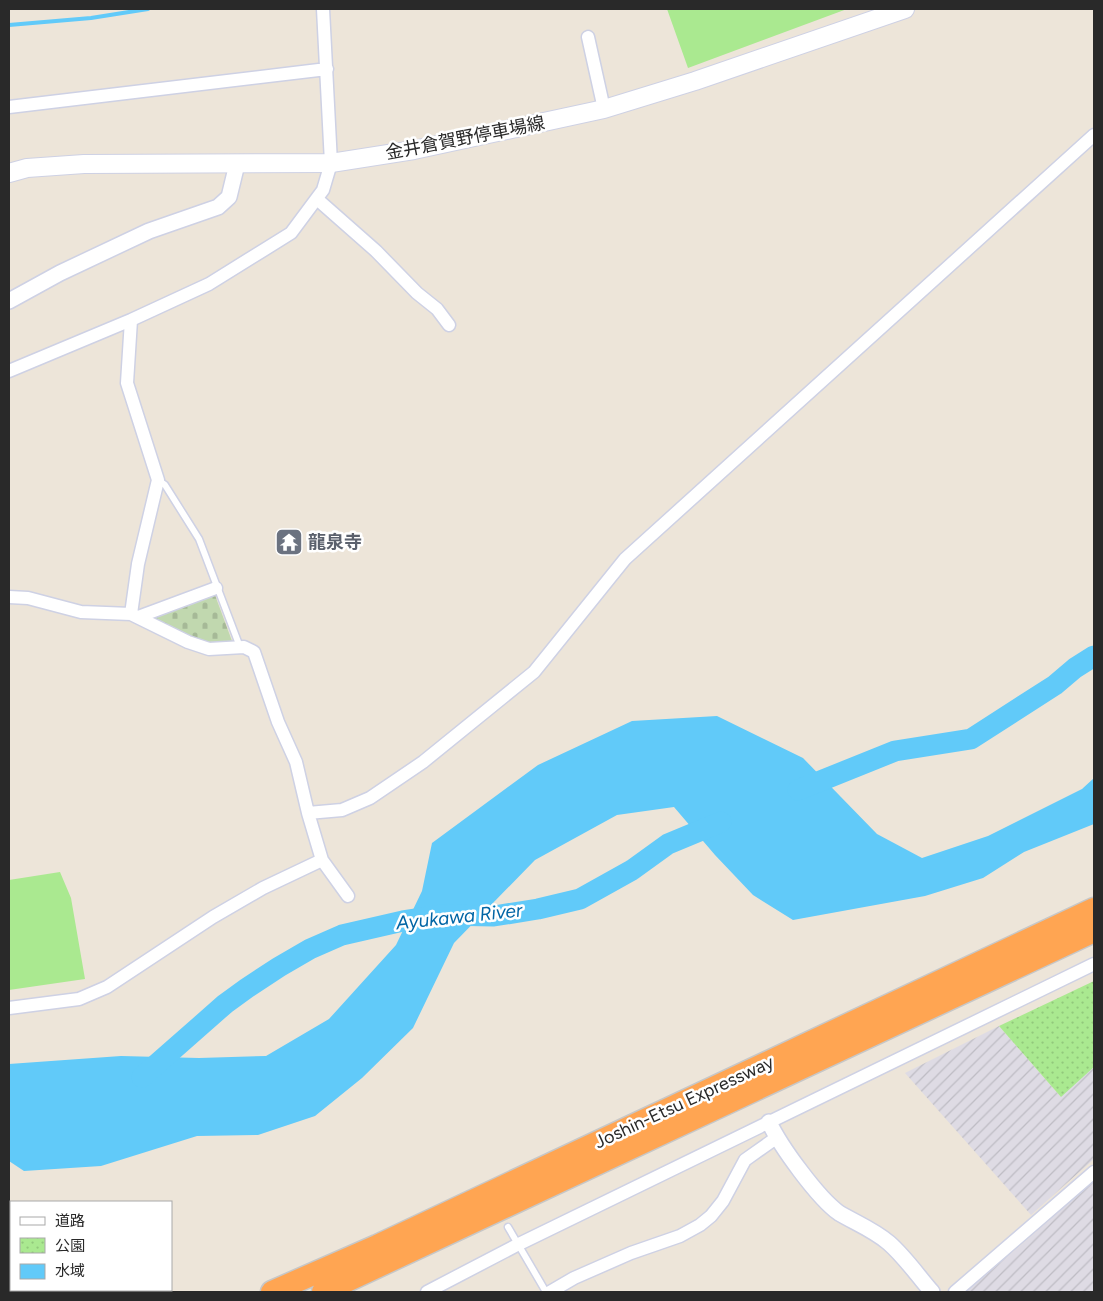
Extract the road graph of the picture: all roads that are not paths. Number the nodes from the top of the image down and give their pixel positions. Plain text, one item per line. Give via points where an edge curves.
1 (323, 9) edge
2 (905, 9) edge
3 (588, 37) dead end
4 (327, 68) junction
5 (9, 107) edge
6 (604, 109) junction
7 (1094, 135) edge
8 (330, 163) junction
9 (237, 164) junction
10 (9, 173) edge
11 (317, 199) junction
12 (9, 301) edge
13 (131, 320) junction
14 (449, 325) dead end
15 (9, 371) edge
16 (158, 480) junction
17 (216, 588) junction
18 (9, 596) edge
19 (134, 615) junction
20 (240, 648) junction
21 (308, 813) junction
22 (322, 860) junction
23 (348, 896) dead end
24 (1094, 909) edge
25 (1094, 931) edge
26 (1094, 964) edge
27 (9, 1008) edge
28 (769, 1122) junction
29 (776, 1138) junction
30 (1094, 1172) edge
31 (508, 1227) dead end
32 (517, 1245) junction
33 (272, 1292) edge
34 (323, 1292) edge
35 (427, 1292) edge
36 (546, 1292) edge
37 (550, 1292) edge
38 (932, 1292) edge
39 (955, 1292) edge

1 - 4 street
2 - 6 main road, 金井倉賀野停車場線
3 - 6 street
4 - 5 street
4 - 8 street
6 - 8 main road, 金井倉賀野停車場線 via 414,150
7 - 21 street via 625,559 534,672 423,762 370,798 342,810
8 - 9 main road, 金井倉賀野停車場線
8 - 11 street via 323,190
9 - 10 main road, 金井倉賀野停車場線 via 84,164 27,168
9 - 12 street via 229,198 218,207 149,231
11 - 13 street via 291,233 272,246 209,284
11 - 14 street via 438,309
13 - 15 street
13 - 16 street via 127,382
16 - 17 lane via 165,485 199,539
16 - 19 street via 138,564
17 - 19 street
17 - 20 lane
18 - 19 street via 81,612
19 - 20 street via 209,649
20 - 21 street via 254,652 278,722 296,762
21 - 22 street
22 - 23 street
22 - 27 street via 222,912 107,987 79,999
24 - 33 highway, Joshin-Etsu Expressway
25 - 34 highway, Joshin-Etsu Expressway
26 - 28 street
28 - 29 street
28 - 32 street
29 - 37 street via 745,1160 723,1201 700,1226 574,1278
29 - 38 street via 815,1189 838,1212 891,1245
30 - 39 street
31 - 32 lane
32 - 35 street
32 - 36 lane

